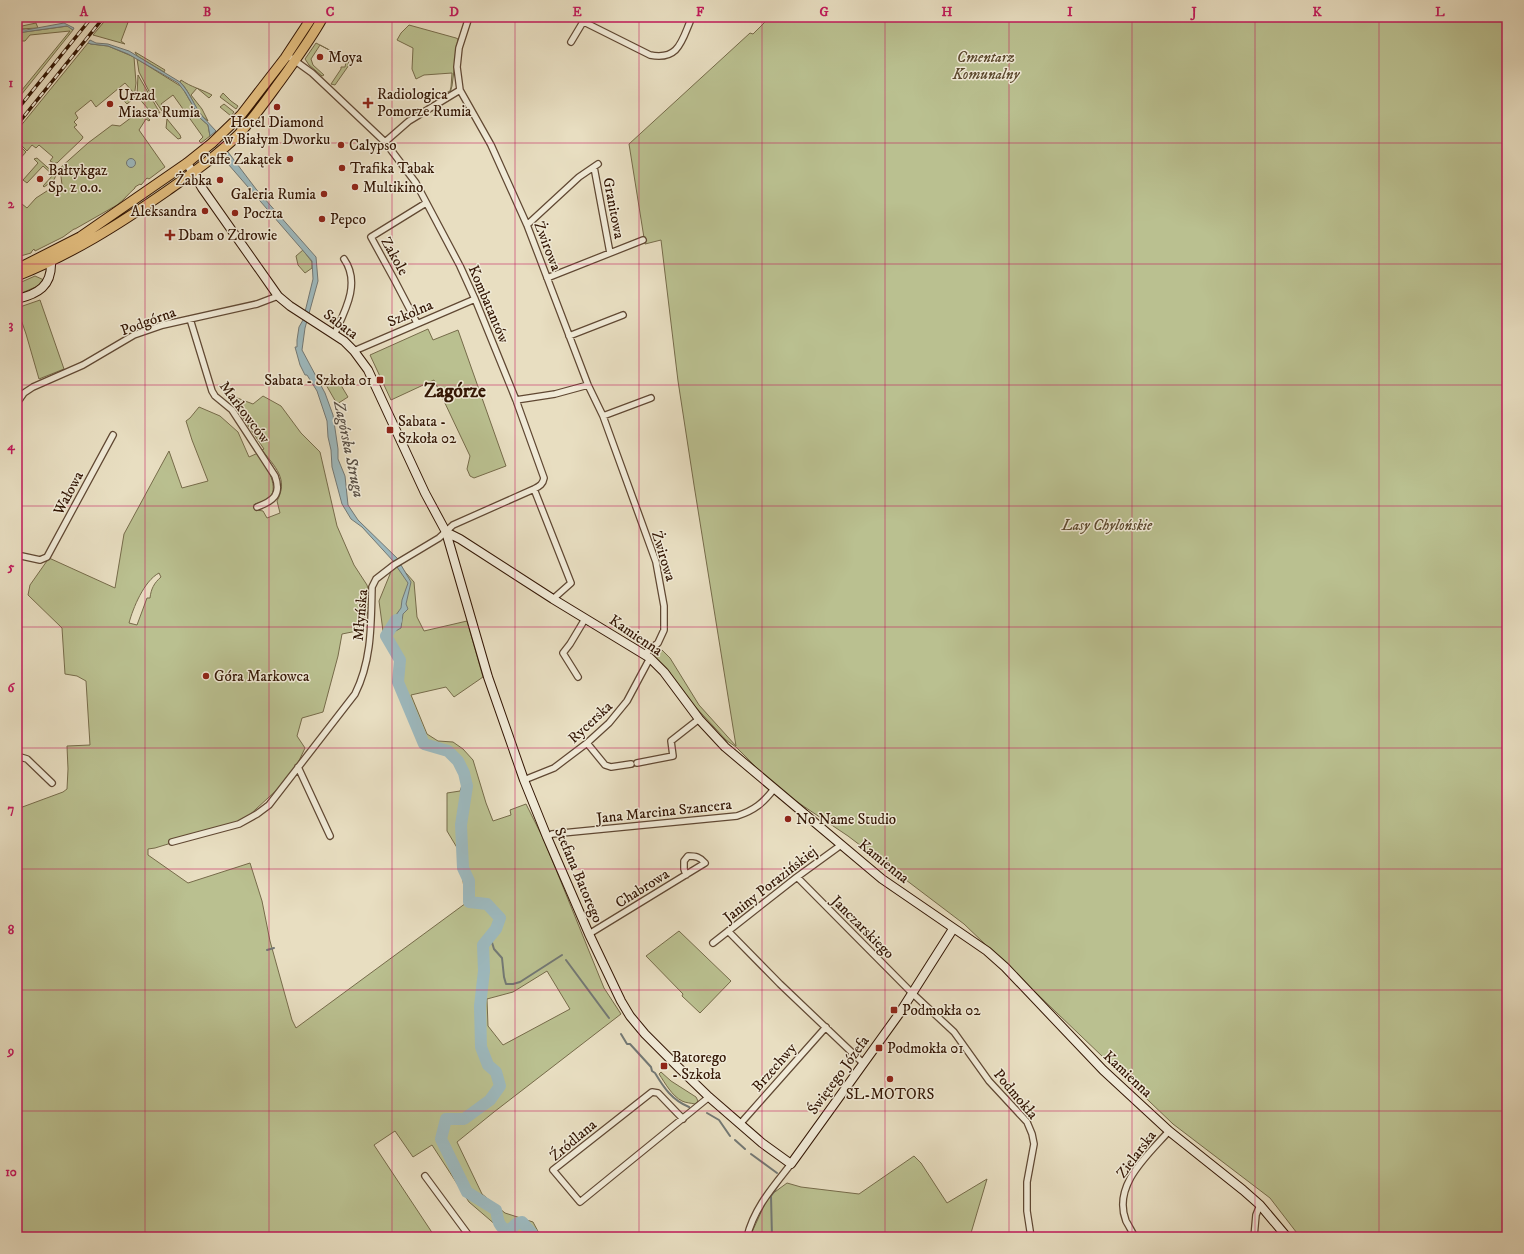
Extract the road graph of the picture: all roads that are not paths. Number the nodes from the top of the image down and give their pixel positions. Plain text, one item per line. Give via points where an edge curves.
1 (312, 17) edge
2 (323, 17) edge
3 (469, 17) edge
4 (692, 17) edge
5 (585, 19) edge
6 (571, 42) dead end
7 (287, 55) junction
8 (295, 61) junction
9 (460, 90) junction
10 (385, 142) junction
11 (187, 163) junction
12 (192, 172) junction
13 (426, 203) junction
14 (527, 225) junction
15 (643, 240) dead end
16 (610, 253) junction
17 (344, 259) dead end
18 (51, 262) junction
19 (17, 264) edge
20 (28, 264) junction
21 (17, 269) edge
22 (17, 276) edge
23 (547, 278) junction
24 (278, 296) junction
25 (17, 299) edge
26 (475, 299) junction
27 (623, 314) dead end
28 (190, 319) junction
29 (417, 323) junction
30 (334, 335) junction
31 (569, 336) junction
32 (354, 351) junction
33 (588, 385) junction
34 (651, 398) dead end
35 (516, 400) junction
36 (17, 403) edge
37 (603, 416) junction
38 (113, 435) dead end
39 (534, 489) junction
40 (257, 507) dead end
41 (446, 532) junction
42 (17, 555) edge
43 (553, 599) junction
44 (585, 619) junction
45 (647, 656) junction
46 (578, 676) dead end
47 (699, 719) junction
48 (587, 743) junction
49 (17, 756) edge
50 (298, 767) junction
51 (524, 780) junction
52 (52, 783) dead end
53 (774, 789) junction
54 (330, 836) dead end
55 (547, 837) junction
56 (172, 842) dead end
57 (841, 845) junction
58 (686, 875) dead end
59 (797, 877) junction
60 (953, 929) junction
61 (728, 932) junction
62 (589, 934) junction
63 (713, 943) dead end
64 (912, 993) junction
65 (826, 1027) junction
66 (863, 1063) junction
67 (709, 1097) junction
68 (683, 1119) junction
69 (740, 1124) junction
70 (1169, 1131) junction
71 (790, 1164) junction
72 (425, 1176) dead end
73 (1260, 1205) junction
74 (470, 1237) edge
75 (747, 1237) edge
76 (1031, 1237) edge
77 (1135, 1237) edge
78 (1254, 1237) edge
79 (1287, 1237) edge

1 - 7 main road
2 - 8 main road
3 - 9 street via 459,48 457,67
4 - 5 street via 677,50 668,55 658,56 650,55
5 - 6 street
7 - 8 street, Kombatantów
7 - 11 main road via 233,124
8 - 10 street, Kombatantów via 328,88
8 - 12 main road via 238,134 210,160
9 - 10 street via 409,121
9 - 14 street, Żwirowa via 491,145
10 - 13 street, Kombatantów via 413,178
11 - 12 street, Sabata
11 - 20 main road via 80,237
12 - 18 main road via 111,229
12 - 24 street, Sabata
13 - 26 street, Kombatantów
13 - 29 street, Zakole via 371,238
14 - 16 street, Granitowa via 579,177 596,165
14 - 23 street, Żwirowa
15 - 16 street, Granitowa
16 - 23 street, Granitowa
17 - 30 street via 350,267 351,293 348,306
18 - 22 main road
18 - 25 street via 45,286 37,292
19 - 20 street
20 - 21 main road
23 - 31 street, Żwirowa
24 - 28 street, Podgórna via 257,304
24 - 30 street, Sabata
26 - 29 street, Szkolna
26 - 35 street, Kombatantów
27 - 31 street
28 - 36 street, Podgórna via 134,335 83,365 33,387
28 - 40 street, Markowców via 212,391 232,410 275,476 278,488 275,497
29 - 32 street, Szkolna
30 - 32 street, Sabata
31 - 33 street, Żwirowa
32 - 41 street, Sabata via 368,370 425,493
33 - 35 street via 555,394
33 - 37 street, Żwirowa
34 - 37 street
35 - 39 street, Kombatantów via 544,472 544,482
37 - 45 street, Żwirowa via 656,562 663,594 664,630 658,644
38 - 42 street, Wałowa via 47,557 40,560
39 - 41 street, Młyńska via 453,525
39 - 43 street via 571,583
41 - 43 street, Kamienna
41 - 50 street, Młyńska via 376,579 372,587 372,634 358,687
41 - 51 street, Stefana Batorego via 488,677
43 - 44 street, Kamienna
44 - 45 street, Kamienna
44 - 46 street via 563,653
45 - 47 street, Kamienna via 664,672
45 - 48 street, Rycerska via 628,701
47 - 48 street via 671,741 673,756 611,767 605,765
47 - 53 street, Kamienna via 725,747
48 - 51 street, Rycerska via 554,768
49 - 52 street via 27,759
50 - 54 street
50 - 56 street, Młyńska via 269,805 257,814 239,824
51 - 55 street, Stefana Batorego
53 - 55 street, Jana Marcina Szancera via 763,802 738,816 552,834
53 - 57 street, Kamienna
55 - 62 street, Stefana Batorego
57 - 59 street, Janiny Porazińskiej
57 - 60 street, Kamienna via 887,883
58 - 62 street, Chabrowa
59 - 61 street, Janiny Porazińskiej
59 - 64 street, Janczarskiego
60 - 64 street, Świętego Józefa
60 - 70 street, Kamienna via 987,951 1005,967 1103,1070
61 - 63 street, Janiny Porazińskiej
61 - 65 street
62 - 67 street, Stefana Batorego via 612,985 630,1016 665,1055
64 - 66 street, Świętego Józefa
64 - 76 street, Podmokła via 954,1032 989,1081 1027,1122 1034,1144 1027,1182 1027,1211
65 - 66 street
65 - 69 street, Brzechwy
66 - 71 street, Świętego Józefa
67 - 68 street, Źródlana
67 - 69 street, Stefana Batorego
68 - 68 street, Źródlana via 580,1202 553,1170 652,1092 658,1093
69 - 71 street, Stefana Batorego
70 - 73 street, Kamienna via 1229,1177
70 - 77 street, Zielarska via 1135,1171 1125,1189 1123,1205 1126,1220
71 - 75 street, Świętego Józefa via 766,1195
72 - 74 street
73 - 78 street via 1256,1215
73 - 79 street, Kamienna

